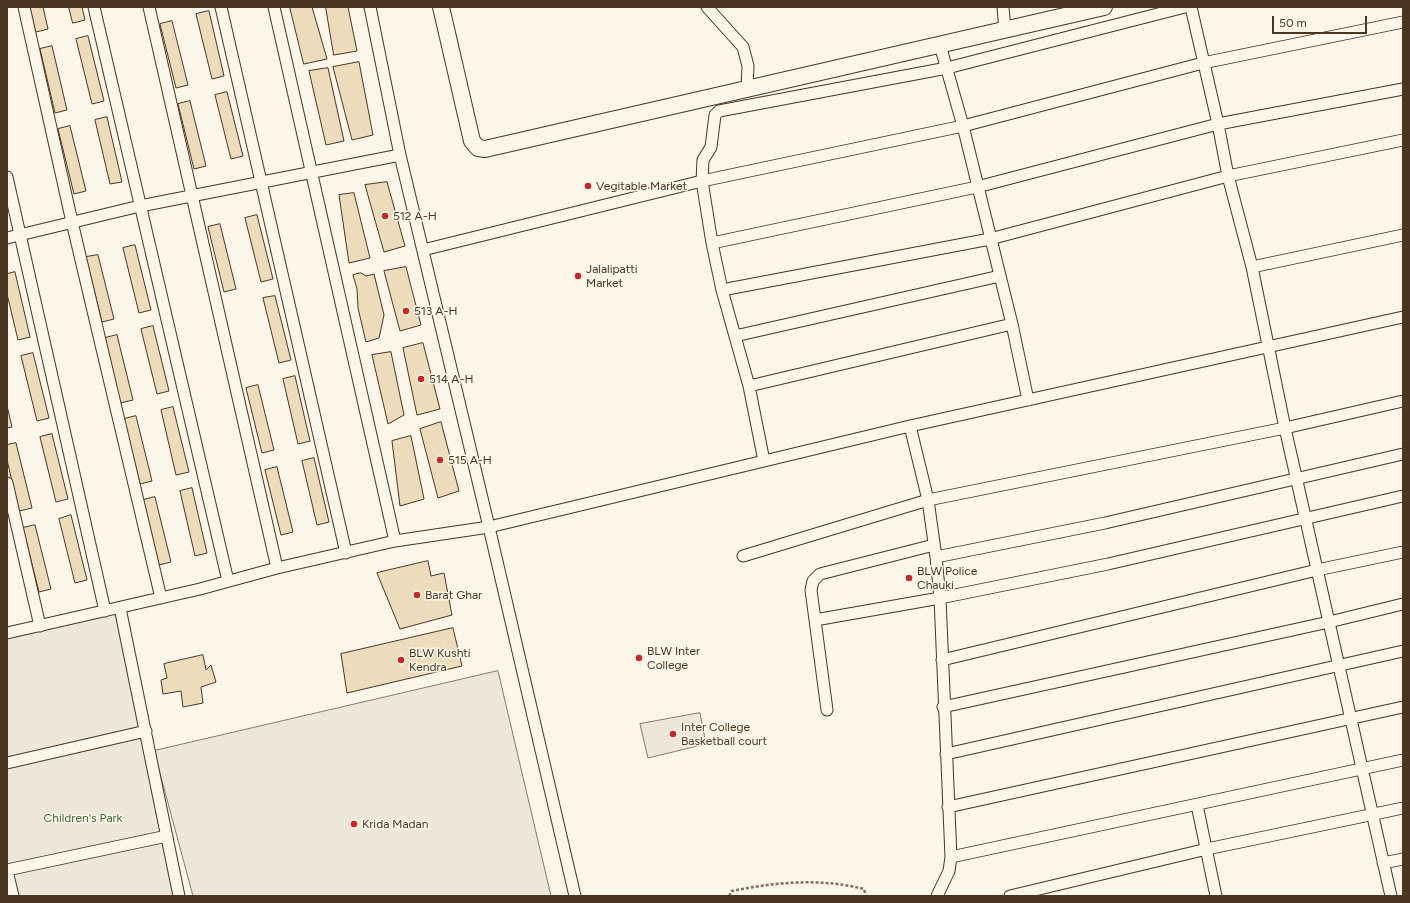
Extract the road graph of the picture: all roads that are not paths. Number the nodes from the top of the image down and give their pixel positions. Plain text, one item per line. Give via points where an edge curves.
1 (24, 7) edge
2 (94, 7) edge
3 (148, 7) edge
4 (221, 7) edge
5 (274, 7) edge
6 (370, 7) edge
7 (441, 7) edge
8 (707, 7) edge
9 (1003, 7) edge
10 (1104, 7) edge
11 (1185, 7) edge
12 (1191, 7) edge
13 (1403, 22) edge
14 (1005, 31) junction
15 (940, 45) junction
16 (1203, 63) junction
17 (947, 68) junction
18 (747, 89) junction
19 (1403, 89) edge
20 (1218, 124) junction
21 (963, 126) junction
22 (1403, 140) edge
23 (400, 155) junction
24 (311, 171) junction
25 (1228, 176) junction
26 (7, 177) edge
27 (702, 180) junction
28 (260, 181) junction
29 (977, 187) junction
30 (192, 196) junction
31 (140, 206) junction
32 (72, 222) junction
33 (20, 235) junction
34 (1403, 235) edge
35 (7, 238) edge
36 (990, 239) junction
37 (712, 243) junction
38 (423, 250) junction
39 (1252, 267) junction
40 (1000, 276) junction
41 (722, 290) junction
42 (1403, 317) edge
43 (1012, 324) junction
44 (735, 336) junction
45 (1268, 346) junction
46 (749, 386) junction
47 (1028, 400) junction
48 (1403, 401) edge
49 (910, 426) junction
50 (1285, 428) junction
51 (1403, 454) edge
52 (764, 461) junction
53 (1297, 479) junction
54 (7, 484) edge
55 (1403, 496) edge
56 (928, 500) junction
57 (1306, 519) junction
58 (489, 527) junction
59 (395, 541) junction
60 (934, 545) junction
61 (1403, 552) edge
62 (346, 553) junction
63 (743, 556) dead end
64 (936, 557) junction
65 (277, 568) junction
66 (1317, 570) junction
67 (228, 581) junction
68 (161, 598) junction
69 (940, 598) junction
70 (1403, 604) edge
71 (120, 608) junction
72 (106, 611) junction
73 (815, 620) junction
74 (1329, 622) junction
75 (40, 626) junction
76 (7, 633) edge
77 (1403, 652) edge
78 (942, 660) junction
79 (1339, 666) junction
80 (943, 707) junction
81 (1403, 707) edge
82 (827, 710) dead end
83 (1350, 719) junction
84 (146, 731) junction
85 (946, 754) junction
86 (1403, 760) edge
87 (7, 763) edge
88 (1362, 770) junction
89 (1198, 805) junction
90 (948, 807) junction
91 (1403, 808) edge
92 (1373, 815) junction
93 (167, 836) junction
94 (1207, 849) junction
95 (951, 857) junction
96 (1403, 859) edge
97 (1383, 863) junction
98 (7, 870) edge
99 (13, 896) edge
100 (179, 896) edge
101 (575, 896) edge
102 (937, 896) edge
103 (1010, 896) edge
104 (1216, 896) edge
105 (1391, 896) edge

1 - 32 street
2 - 31 street
3 - 30 street
4 - 28 street
5 - 24 street
6 - 23 street
7 - 18 street via 472,142 478,148 485,149
8 - 18 street via 743,47 748,66
9 - 14 street
10 - 14 street
11 - 17 street
12 - 16 street
13 - 16 street
14 - 15 street
15 - 17 street
15 - 18 street
16 - 20 street
16 - 21 street
17 - 21 street
17 - 27 street via 719,111 715,114 711,147 704,160
19 - 20 street
20 - 25 street
20 - 29 street
21 - 27 street
21 - 29 street
22 - 25 street
23 - 24 street
23 - 38 street
24 - 28 street
24 - 59 street
25 - 36 street
25 - 39 street
26 - 33 street
27 - 37 street
27 - 38 street
28 - 30 street
28 - 62 street
29 - 36 street
29 - 37 street
30 - 31 street
30 - 65 street
31 - 32 street
31 - 67 street
32 - 33 street
32 - 68 street
33 - 35 street
33 - 72 street
34 - 39 street
36 - 40 street
36 - 41 street
37 - 41 street
38 - 58 street
39 - 45 street
40 - 43 street
40 - 44 street
41 - 44 street
42 - 45 street
43 - 46 street
43 - 47 street
44 - 46 street
45 - 47 street
45 - 50 street
46 - 52 street
47 - 49 street
48 - 50 street
49 - 52 street
49 - 56 street
50 - 53 street
50 - 56 street
51 - 53 street
52 - 58 street
53 - 57 street
53 - 64 street via 1105,523
54 - 75 street
55 - 57 street
56 - 60 street
56 - 63 street
57 - 66 street
57 - 69 street via 1108,564
58 - 59 street
58 - 101 street
59 - 62 street
60 - 64 street
60 - 73 street via 820,574 813,581 812,590
61 - 66 street
62 - 65 street
64 - 69 street
65 - 67 street
66 - 74 street
66 - 78 street
67 - 68 street
68 - 71 street
69 - 73 street
69 - 78 street
70 - 74 street
71 - 72 street
71 - 84 street
72 - 75 street
73 - 82 street
74 - 79 street
74 - 80 street
75 - 76 street
77 - 79 street
78 - 80 street
79 - 83 street
79 - 85 street
80 - 85 street
81 - 83 street
83 - 88 street
83 - 90 street
84 - 87 street
84 - 93 street
85 - 90 street
86 - 88 street
88 - 89 street
88 - 92 street
89 - 94 street
89 - 95 street
90 - 95 street
91 - 92 street
92 - 94 street
92 - 97 street
93 - 98 street
93 - 100 street
94 - 103 street
94 - 104 street
95 - 102 street via 949,871
96 - 97 street
97 - 105 street
98 - 99 street

